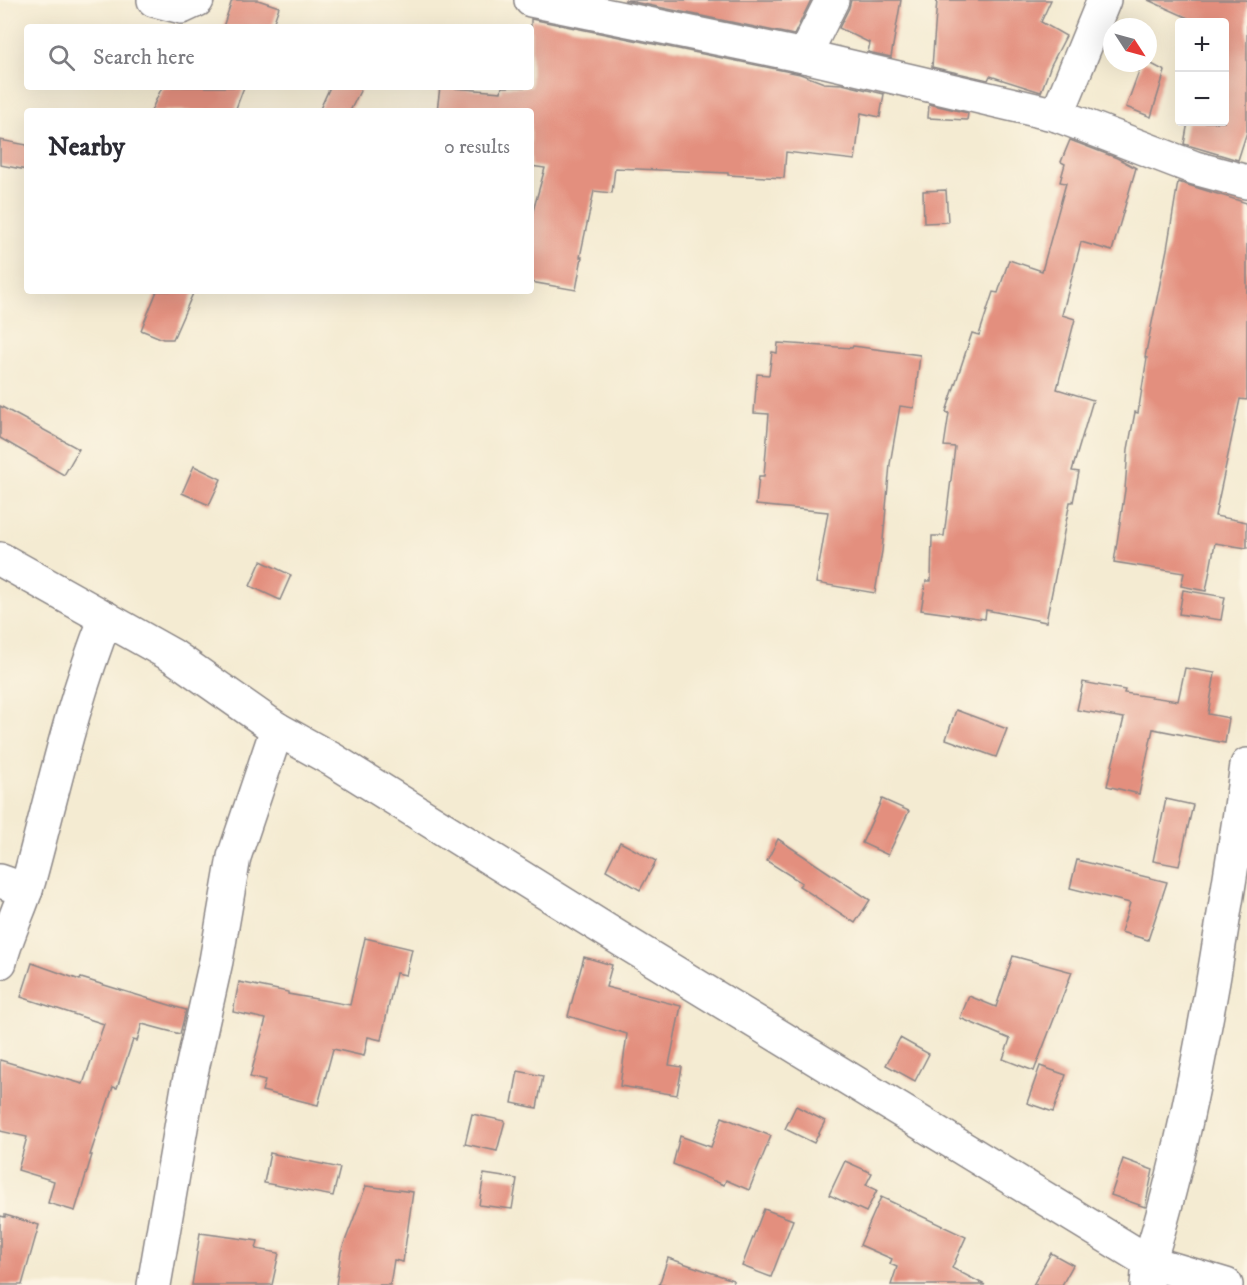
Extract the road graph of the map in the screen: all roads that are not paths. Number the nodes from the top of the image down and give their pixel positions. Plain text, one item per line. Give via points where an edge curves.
1 (154, 0) edge
2 (197, 0) edge
3 (531, 0) edge
4 (832, 0) edge
5 (1104, 0) edge
6 (804, 56) junction
7 (1057, 115) junction
8 (1247, 182) edge
9 (0, 559) edge
10 (106, 618) junction
11 (277, 729) junction
12 (1247, 765) edge
13 (13, 885) edge
14 (0, 962) edge
15 (1148, 1273) edge
16 (154, 1285) edge
17 (1226, 1285) edge

1 - 2 street via 182,7
3 - 6 street
4 - 6 street
5 - 7 street
6 - 7 street
7 - 8 street via 1195,168
9 - 10 street
10 - 11 street via 173,656
10 - 13 street
11 - 15 street via 633,947
11 - 16 street via 234,857
12 - 15 street via 1195,1086
13 - 14 street
15 - 17 street

